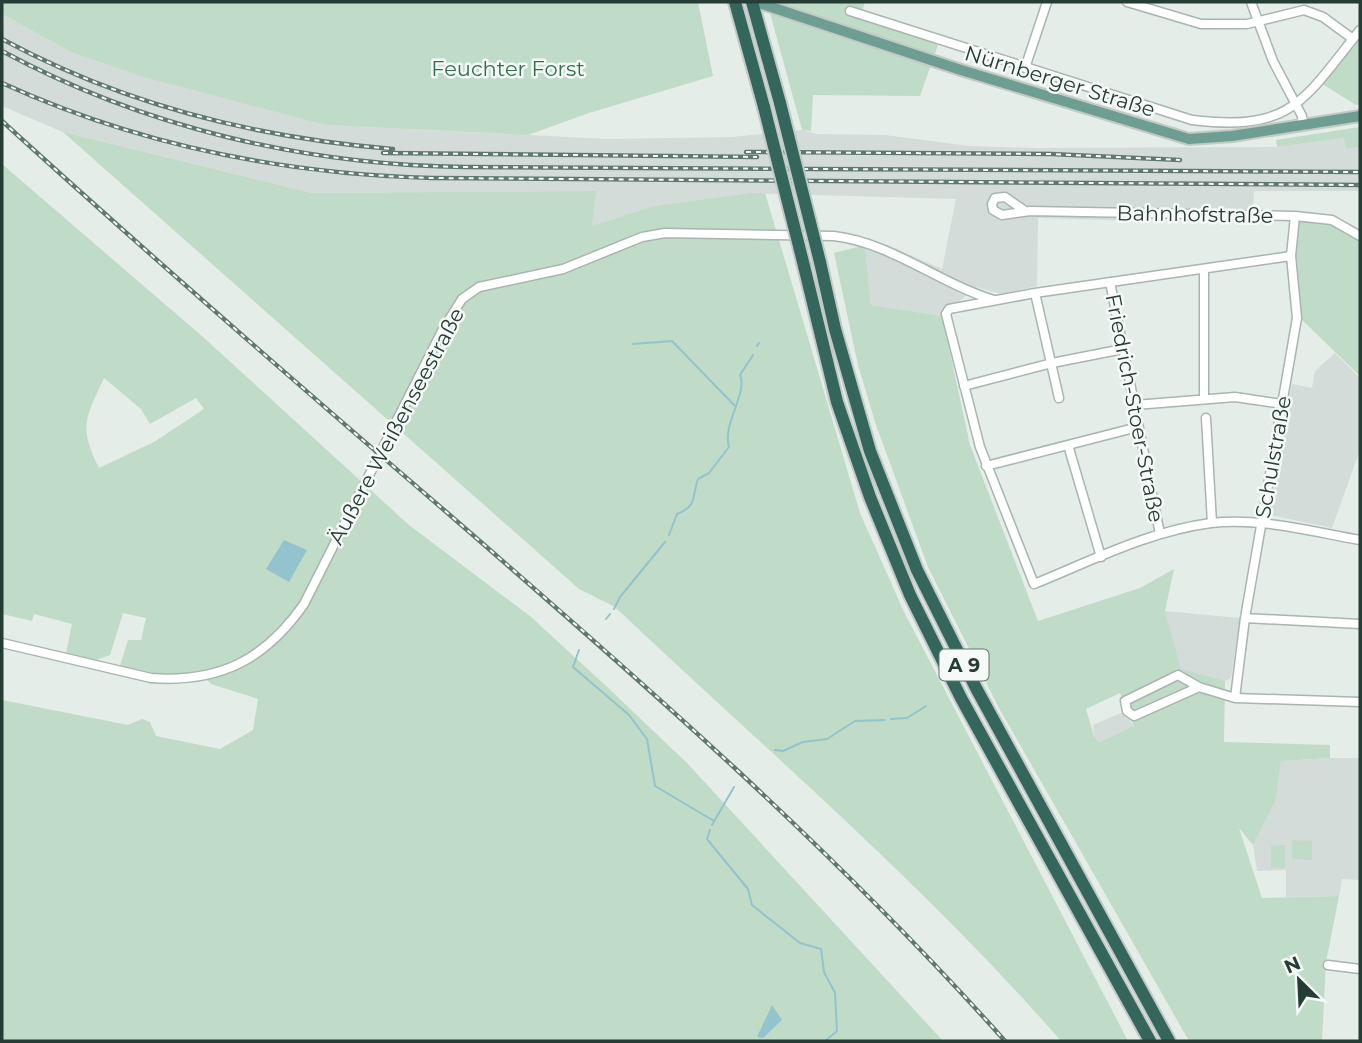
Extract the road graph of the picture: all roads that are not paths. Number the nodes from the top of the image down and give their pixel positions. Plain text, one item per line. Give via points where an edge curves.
1 (734, 2) edge
2 (754, 2) edge
3 (1046, 2) edge
4 (1127, 2) edge
5 (1251, 2) edge
6 (850, 11) dead end
7 (1258, 22) junction
8 (1360, 30) edge
9 (1353, 39) junction
10 (1025, 68) junction
11 (1296, 104) junction
12 (1360, 116) edge
13 (1303, 126) junction
14 (1025, 211) dead end
15 (1295, 216) junction
16 (1360, 236) edge
17 (1291, 256) junction
18 (1203, 269) junction
19 (1110, 282) junction
20 (1035, 293) junction
21 (994, 300) junction
22 (1123, 349) junction
23 (1052, 363) junction
24 (964, 386) junction
25 (1059, 398) dead end
26 (1204, 398) junction
27 (1282, 404) junction
28 (1135, 405) junction
29 (1206, 418) dead end
30 (1138, 427) junction
31 (1068, 445) junction
32 (986, 466) junction
33 (1212, 523) junction
34 (1261, 524) junction
35 (1160, 534) junction
36 (1360, 540) edge
37 (1101, 557) junction
38 (1245, 618) junction
39 (1360, 624) edge
40 (2, 643) edge
41 (1199, 687) junction
42 (1235, 698) junction
43 (1360, 702) edge
44 (1328, 965) dead end
45 (1360, 968) edge
46 (1150, 1041) edge
47 (1169, 1041) edge

1 - 46 highway, A 9, bridge via 819,337 855,457 915,606 961,698
2 - 13 main road, Nürnberger Straße via 1189,139
2 - 47 highway, A 9, bridge via 835,329 867,440 917,570 976,688
3 - 10 street
4 - 7 street via 1201,24
5 - 7 street
6 - 10 street
7 - 9 street via 1304,10 1323,17
7 - 11 street
8 - 9 street
9 - 11 street
10 - 11 street via 1192,120 1246,122 1278,117
11 - 13 street
12 - 13 main road, Nürnberger Straße
14 - 15 street, Bahnhofstraße
15 - 16 street, Bahnhofstraße via 1332,220
15 - 17 street, Schulstraße
17 - 18 street
17 - 27 street, Schulstraße via 1297,318
18 - 19 street
18 - 26 street
19 - 20 street
19 - 22 street, Friedrich-Stoer-Straße
20 - 21 street
20 - 23 street
21 - 24 street via 949,309 946,314
21 - 40 street, Äußere Weißenseestraße via 964,291 881,247 834,236 665,233 629,241 564,269 479,286 462,299 442,331 304,604 275,641 215,674 177,680
22 - 23 street
22 - 28 street, Friedrich-Stoer-Straße
23 - 24 street
23 - 25 street
24 - 32 street
26 - 27 street
26 - 28 street
27 - 34 street, Schulstraße
28 - 30 street, Friedrich-Stoer-Straße
29 - 33 street
30 - 31 street
30 - 35 street, Friedrich-Stoer-Straße
31 - 32 street
31 - 37 street
32 - 37 street via 1034,584
33 - 34 street
33 - 35 street
34 - 36 street
34 - 38 street, Schulstraße
35 - 37 street
38 - 39 street
38 - 42 street, Schulstraße
41 - 41 street via 1178,675 1125,701 1127,711 1134,716
41 - 42 street
42 - 43 street
44 - 45 street

